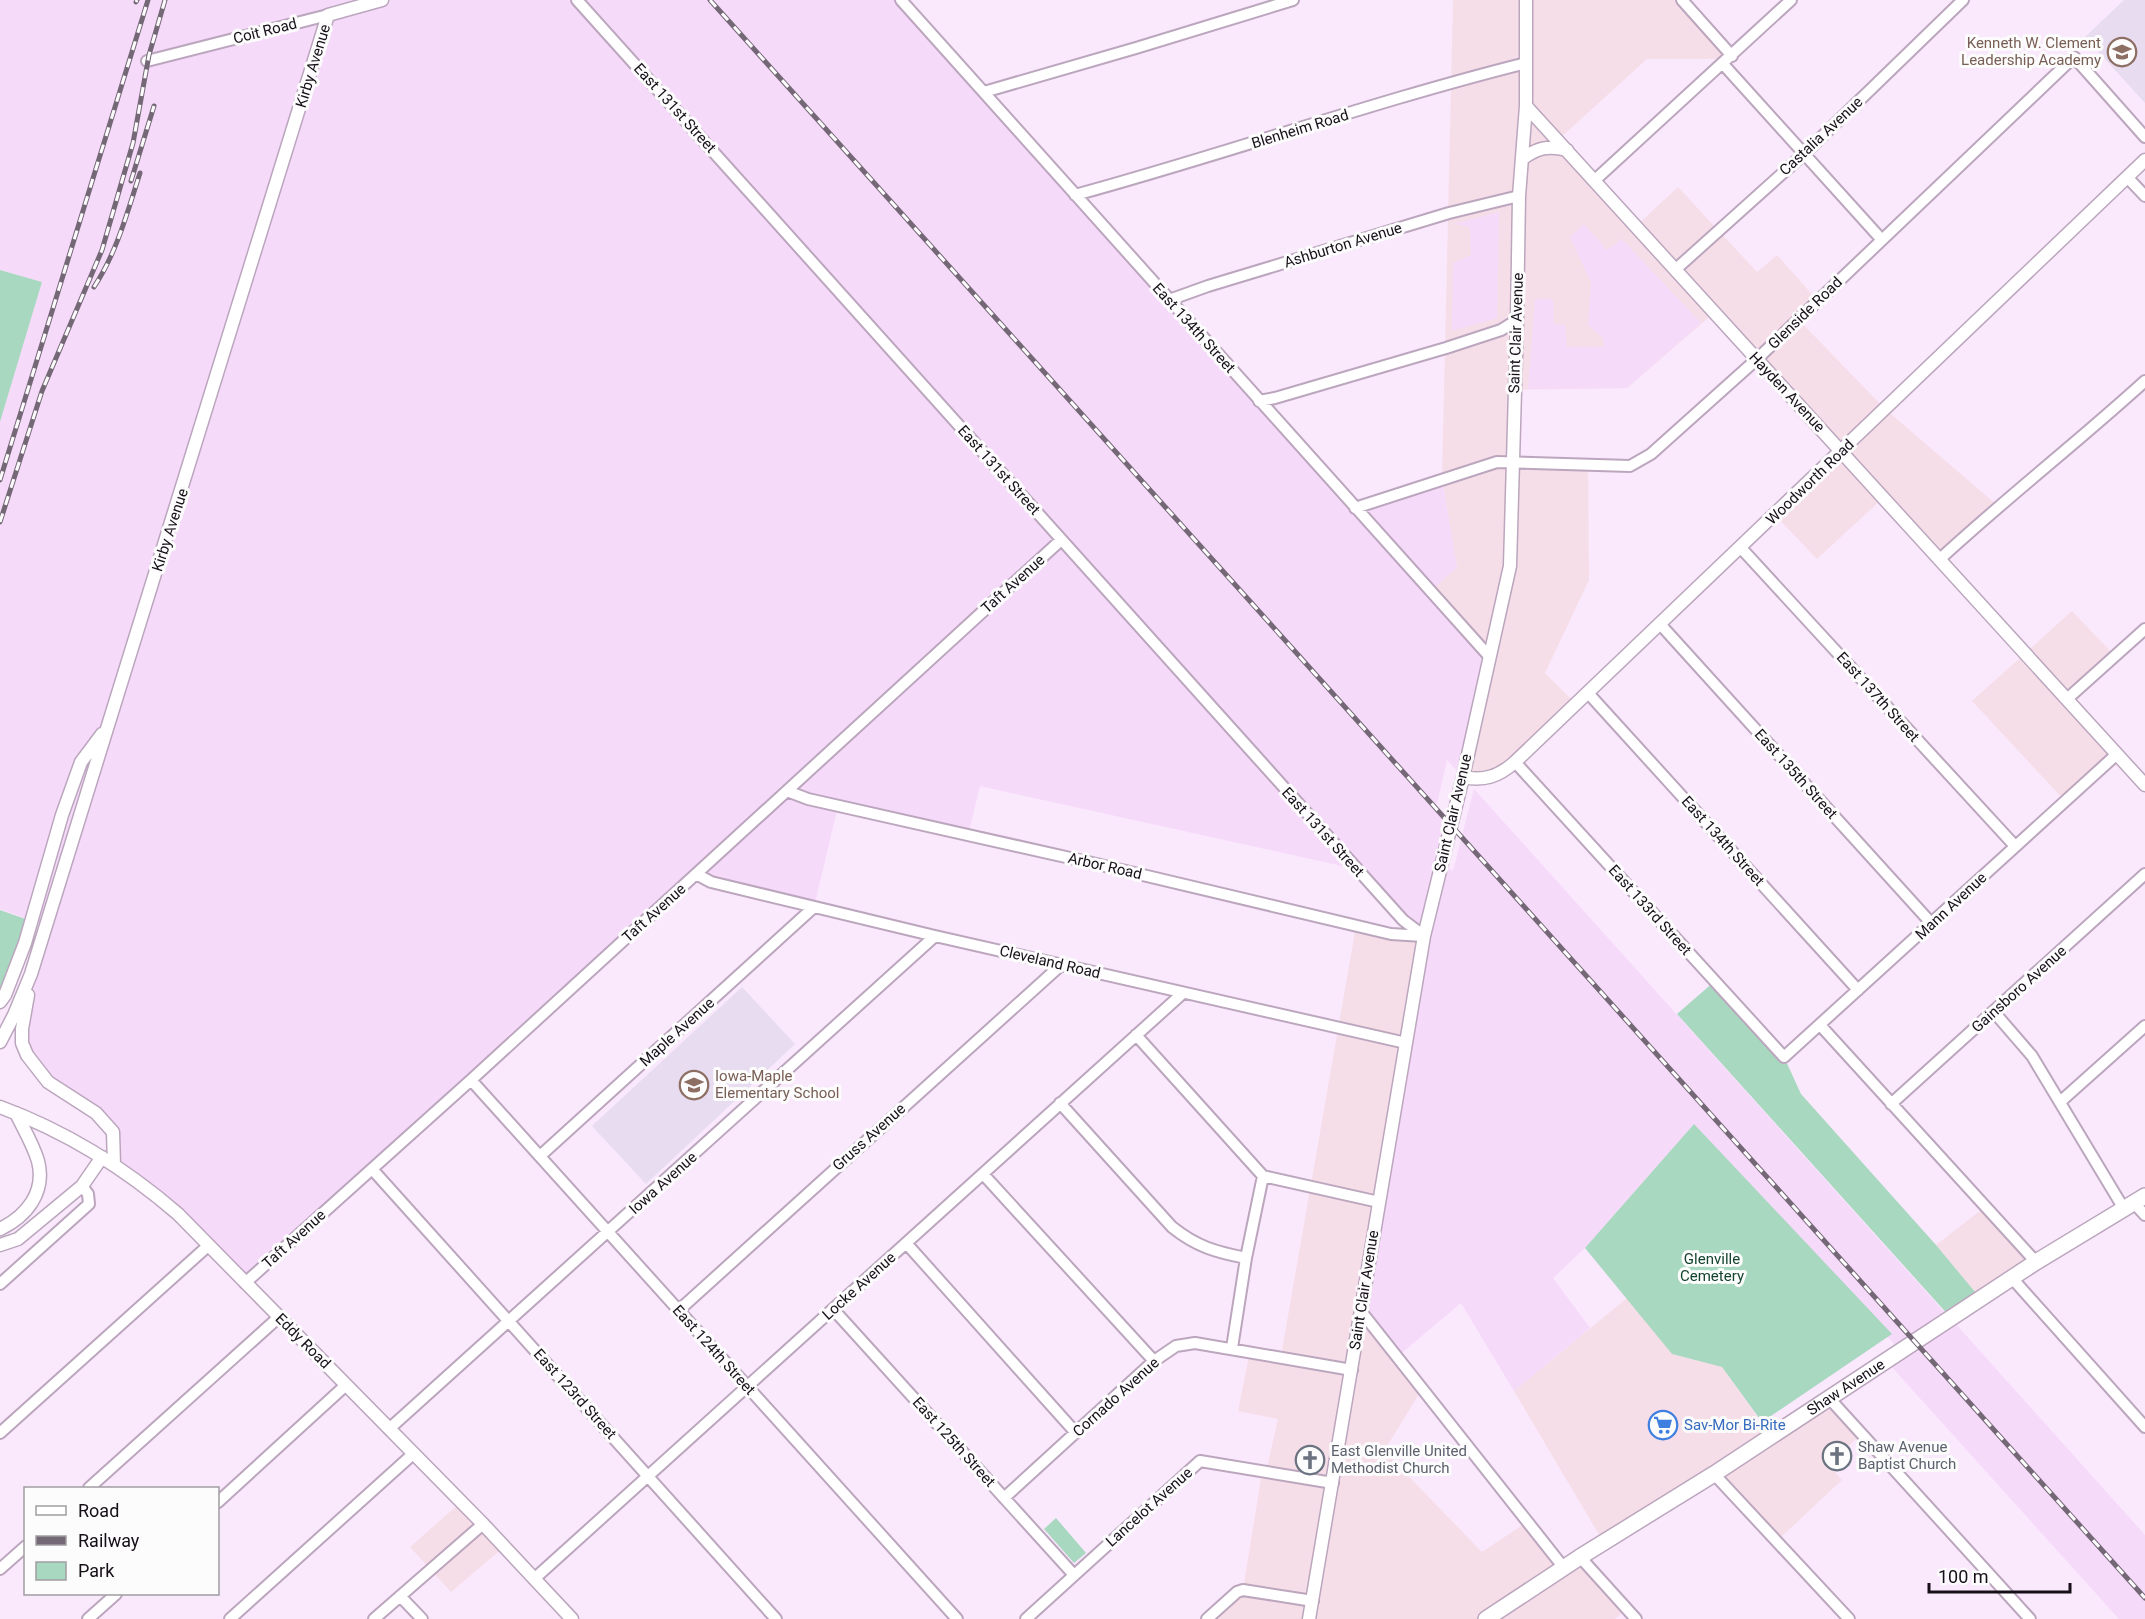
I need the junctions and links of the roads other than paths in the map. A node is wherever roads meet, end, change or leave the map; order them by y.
1 (382, 0) edge
2 (577, 0) edge
3 (901, 0) edge
4 (1293, 0) edge
5 (1526, 0) edge
6 (1682, 0) edge
7 (1791, 0) edge
8 (1964, 0) edge
9 (328, 15) junction
10 (1732, 56) junction
11 (147, 62) dead end
12 (1526, 63) junction
13 (1724, 64) junction
14 (984, 92) junction
15 (1526, 106) junction
16 (2145, 137) edge
17 (1566, 150) junction
18 (1804, 154) junction
19 (1522, 159) junction
20 (2145, 160) edge
21 (2127, 177) junction
22 (1594, 180) junction
23 (1075, 195) junction
24 (1519, 196) junction
25 (2145, 196) edge
26 (1882, 240) junction
27 (1676, 269) junction
28 (1169, 300) junction
29 (1518, 320) junction
30 (1757, 359) junction
31 (2145, 381) edge
32 (1259, 401) junction
33 (1842, 451) junction
34 (1512, 462) junction
35 (1355, 507) junction
36 (1061, 540) junction
37 (1741, 548) junction
38 (1940, 559) junction
39 (1660, 624) junction
40 (2145, 629) edge
41 (1488, 655) junction
42 (1588, 693) junction
43 (2067, 699) junction
44 (107, 728) junction
45 (2117, 754) junction
46 (1515, 762) junction
47 (1463, 777) junction
48 (2145, 785) edge
49 (787, 791) junction
50 (2015, 846) junction
51 (696, 874) junction
52 (2145, 874) edge
53 (814, 907) junction
54 (1932, 924) junction
55 (935, 936) junction
56 (1424, 936) junction
57 (1061, 965) junction
58 (31, 975) junction
59 (1858, 990) junction
60 (1183, 993) junction
61 (0, 1002) edge
62 (1994, 1012) junction
63 (1820, 1025) junction
64 (2145, 1026) edge
65 (1136, 1035) junction
66 (0, 1042) edge
67 (1407, 1043) junction
68 (1784, 1057) joint
69 (471, 1080) junction
70 (2060, 1102) junction
71 (1060, 1103) junction
72 (1891, 1104) junction
73 (0, 1107) edge
74 (16, 1113) junction
75 (540, 1156) junction
76 (102, 1157) junction
77 (114, 1165) junction
78 (372, 1169) junction
79 (983, 1174) junction
80 (1263, 1176) junction
81 (82, 1186) junction
82 (1379, 1202) junction
83 (2134, 1203) edge
84 (2145, 1215) edge
85 (0, 1229) edge
86 (608, 1233) junction
87 (906, 1243) junction
88 (0, 1245) edge
89 (209, 1245) junction
90 (1246, 1258) junction
91 (2036, 1262) junction
92 (2012, 1278) junction
93 (245, 1283) junction
94 (0, 1284) edge
95 (834, 1309) junction
96 (1360, 1310) junction
97 (678, 1311) junction
98 (279, 1317) junction
99 (510, 1322) junction
100 (1232, 1348) junction
101 (1154, 1361) junction
102 (1353, 1370) junction
103 (346, 1385) junction
104 (747, 1388) junction
105 (1829, 1398) junction
106 (2145, 1427) edge
107 (389, 1429) junction
108 (0, 1433) edge
109 (1076, 1433) junction
110 (413, 1454) junction
111 (1714, 1474) junction
112 (648, 1476) junction
113 (1333, 1482) junction
114 (90, 1487) edge
115 (1004, 1497) junction
116 (219, 1501) edge
117 (483, 1524) junction
118 (24, 1548) edge
119 (1580, 1557) junction
120 (1564, 1568) junction
121 (0, 1569) edge
122 (1074, 1575) junction
123 (534, 1579) junction
124 (114, 1595) edge
125 (400, 1596) junction
126 (1313, 1601) junction
127 (88, 1619) edge
128 (230, 1619) edge
129 (374, 1619) edge
130 (422, 1619) edge
131 (571, 1619) edge
132 (776, 1619) edge
133 (957, 1619) edge
134 (1026, 1619) edge
135 (1207, 1619) edge
136 (1309, 1619) edge
137 (1486, 1619) edge
138 (1636, 1619) edge
139 (1849, 1619) edge
140 (2030, 1619) edge

1 - 9 street, Coit Road
2 - 36 street, East 131st Street
3 - 14 street, East 134th Street
4 - 14 street
5 - 12 street, Saint Clair Avenue
6 - 10 street
7 - 10 street
8 - 18 street, Castalia Avenue
9 - 11 street, Coit Road
9 - 44 street, Kirby Avenue
10 - 13 street
12 - 15 street, Saint Clair Avenue
12 - 23 street, Blenheim Road
13 - 18 street
13 - 22 street
14 - 23 street, East 134th Street
15 - 17 street, Hayden Avenue
15 - 19 street, Saint Clair Avenue
16 - 26 street, Glenside Road
17 - 19 street
17 - 22 street, Hayden Avenue
18 - 26 street
18 - 27 street, Castalia Avenue
19 - 24 street, Saint Clair Avenue
20 - 21 street, Woodworth Road
21 - 25 street
21 - 33 street, Woodworth Road
22 - 27 street, Hayden Avenue
23 - 28 street, East 134th Street
24 - 28 street, Ashburton Avenue
24 - 29 street, Saint Clair Avenue
26 - 30 street, Glenside Road
27 - 30 street, Hayden Avenue
28 - 32 street, East 134th Street
29 - 32 street
29 - 34 street, Saint Clair Avenue
30 - 33 street, Hayden Avenue
30 - 34 street, Glenside Road
31 - 38 street
32 - 35 street, East 134th Street
33 - 37 street, Woodworth Road
33 - 38 street, Hayden Avenue
34 - 35 street, Glenside Road
34 - 41 street, Saint Clair Avenue
35 - 41 street, East 134th Street
36 - 49 street, Taft Avenue
36 - 56 street, East 131st Street
37 - 39 street, Woodworth Road
37 - 50 street, East 137th Street
38 - 43 street, Hayden Avenue
39 - 42 street, Woodworth Road
39 - 54 street, East 135th Street
40 - 43 street
41 - 47 street, Saint Clair Avenue
42 - 46 street, Woodworth Road
42 - 59 street, East 134th Street
43 - 45 street, Hayden Avenue
44 - 58 street, Kirby Avenue
44 - 61 street
45 - 48 street, Hayden Avenue
45 - 50 street, Mann Avenue
46 - 47 street, Woodworth Road
46 - 68 street, East 133rd Street
47 - 56 street, Saint Clair Avenue
49 - 51 street, Taft Avenue
49 - 56 street, Arbor Road
50 - 54 street, Mann Avenue
51 - 53 street, Cleveland Road
51 - 69 street, Taft Avenue
52 - 62 street, Gainsboro Avenue
53 - 55 street, Cleveland Road
53 - 75 street, Maple Avenue
54 - 59 street, Mann Avenue
55 - 57 street, Cleveland Road
55 - 86 street, Iowa Avenue
56 - 67 street, Saint Clair Avenue
57 - 60 street, Cleveland Road
57 - 97 street, Gruss Avenue
58 - 66 street, Kirby Avenue
58 - 77 street
59 - 63 street, Mann Avenue
60 - 65 street, Locke Avenue
60 - 67 street, Cleveland Road
62 - 70 street
62 - 72 street, Gainsboro Avenue
63 - 68 street, Mann Avenue
63 - 72 street
64 - 70 street
65 - 71 street, Locke Avenue
65 - 80 street
67 - 82 street, Saint Clair Avenue
69 - 75 street, East 124th Street
69 - 78 street, Taft Avenue
70 - 83 street
71 - 79 street, Locke Avenue
71 - 90 street
72 - 91 street
73 - 74 street, Eddy Road
74 - 76 street, Eddy Road
74 - 85 street
75 - 86 street, East 124th Street
76 - 77 street, Eddy Road
76 - 81 street
77 - 89 street, Eddy Road
78 - 93 street, Taft Avenue
78 - 99 street, East 123rd Street
79 - 87 street, Locke Avenue
79 - 101 street
80 - 82 street
80 - 90 street
81 - 88 street
81 - 94 street
82 - 96 street, Saint Clair Avenue
83 - 84 street
83 - 91 main road, Shaw Avenue
86 - 97 street, East 124th Street
86 - 99 street, Iowa Avenue
87 - 95 street, Locke Avenue
87 - 109 street
89 - 93 street, Eddy Road
89 - 108 street
90 - 100 street
91 - 92 main road, Shaw Avenue
92 - 105 main road, Shaw Avenue
92 - 106 street
93 - 98 street, Eddy Road
95 - 104 street, Locke Avenue
95 - 115 street, East 125th Street
96 - 102 street, Saint Clair Avenue
96 - 120 street
97 - 104 street, East 124th Street
98 - 103 street, Eddy Road
98 - 114 street
99 - 107 street, Iowa Avenue
99 - 112 street, East 123rd Street
100 - 101 street, Cornado Avenue
100 - 102 street, Cornado Avenue
101 - 109 street, Cornado Avenue
102 - 113 street, Saint Clair Avenue
103 - 107 street, Eddy Road
103 - 116 street
104 - 112 street, Locke Avenue
104 - 133 street, East 124th Street
105 - 111 main road, Shaw Avenue
105 - 140 street
107 - 110 street, Eddy Road
109 - 115 street, Cornado Avenue
110 - 117 street, Eddy Road
110 - 128 street
111 - 119 main road, Shaw Avenue
111 - 139 street
112 - 123 street, Locke Avenue
112 - 132 street, East 123rd Street
113 - 122 street, Lancelot Avenue
113 - 126 street, Saint Clair Avenue
115 - 122 street, East 125th Street
117 - 123 street, Eddy Road
117 - 125 street
118 - 121 street
119 - 120 main road, Shaw Avenue
119 - 138 street
120 - 137 main road, Shaw Avenue
122 - 134 street, Lancelot Avenue
123 - 131 street, Eddy Road
124 - 127 street
125 - 129 street
125 - 130 street
126 - 135 street
126 - 136 street, Saint Clair Avenue

